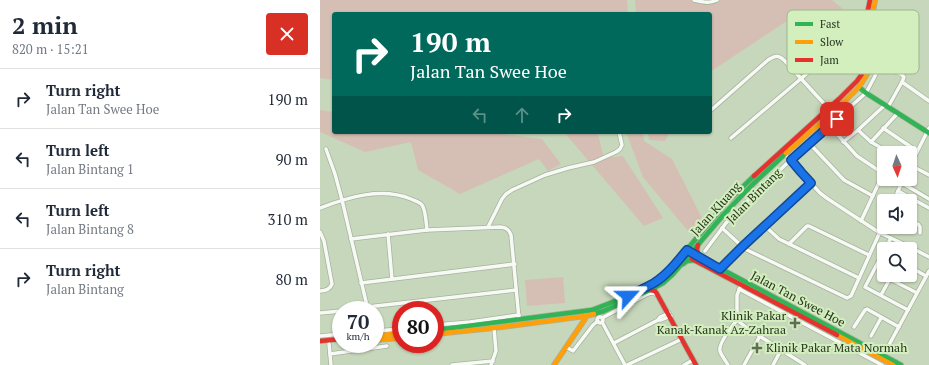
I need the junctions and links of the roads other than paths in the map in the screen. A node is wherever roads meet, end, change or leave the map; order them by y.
1 (694, 0) edge
2 (717, 0) edge
3 (870, 0) edge
4 (876, 0) edge
5 (868, 10) edge
6 (874, 10) edge
7 (787, 63) edge
8 (797, 74) edge
9 (807, 74) edge
10 (861, 74) edge
11 (867, 74) edge
12 (875, 74) edge
13 (901, 74) edge
14 (801, 79) junction
15 (902, 82) junction
16 (859, 87) junction
17 (866, 92) junction
18 (929, 101) edge
19 (886, 106) junction
20 (828, 108) junction
21 (712, 109) edge
22 (898, 113) junction
23 (828, 127) junction
24 (883, 128) junction
25 (858, 130) junction
26 (928, 131) edge
27 (619, 134) edge
28 (731, 138) dead end
29 (843, 142) junction
30 (871, 142) junction
31 (809, 143) junction
32 (878, 146) edge
33 (910, 146) edge
34 (326, 149) dead end
35 (917, 151) edge
36 (785, 154) junction
37 (791, 160) junction
38 (877, 169) edge
39 (917, 169) edge
40 (929, 175) edge
41 (811, 183) junction
42 (878, 186) edge
43 (900, 186) edge
44 (908, 186) edge
45 (898, 191) junction
46 (929, 192) edge
47 (897, 194) edge
48 (873, 196) junction
49 (926, 197) edge
50 (342, 200) junction
51 (920, 203) junction
52 (320, 208) edge
53 (929, 208) edge
54 (861, 221) junction
55 (917, 224) edge
56 (765, 226) junction
57 (488, 227) junction
58 (722, 228) junction
59 (427, 230) junction
60 (877, 231) edge
61 (320, 232) edge
62 (920, 233) dead end
63 (388, 234) junction
64 (880, 234) edge
65 (882, 234) edge
66 (891, 238) junction
67 (351, 239) junction
68 (889, 242) edge
69 (897, 242) edge
70 (699, 243) junction
71 (789, 244) junction
72 (742, 247) junction
73 (704, 251) dead end
74 (917, 252) edge
75 (688, 253) junction
76 (869, 255) junction
77 (929, 257) edge
78 (696, 259) junction
79 (514, 264) junction
80 (877, 265) edge
81 (680, 266) junction
82 (720, 269) junction
83 (917, 271) edge
84 (929, 272) edge
85 (926, 276) junction
86 (859, 278) junction
87 (392, 279) junction
88 (888, 282) edge
89 (899, 282) edge
90 (361, 283) junction
91 (662, 283) junction
92 (740, 287) junction
93 (516, 290) junction
94 (650, 290) junction
95 (320, 291) edge
96 (917, 293) junction
97 (657, 294) junction
98 (881, 295) junction
99 (366, 301) edge
100 (384, 307) edge
101 (908, 310) junction
102 (332, 312) edge
103 (320, 313) edge
104 (585, 313) junction
105 (670, 316) junction
106 (519, 317) junction
107 (881, 318) junction
108 (601, 320) junction
109 (737, 320) junction
110 (529, 323) junction
111 (444, 324) edge
112 (854, 327) dead end
113 (898, 327) junction
114 (494, 328) junction
115 (444, 329) edge
116 (444, 333) edge
117 (760, 336) junction
118 (871, 336) dead end
119 (332, 337) edge
120 (332, 339) edge
121 (682, 339) junction
122 (320, 340) edge
123 (614, 343) junction
124 (329, 344) junction
125 (332, 344) edge
126 (387, 346) dead end
127 (566, 347) junction
128 (781, 350) junction
129 (330, 354) junction
130 (883, 356) junction
131 (493, 361) junction
132 (694, 363) edge
133 (463, 364) edge
134 (803, 364) edge
135 (331, 365) edge
136 (452, 365) edge
137 (490, 365) edge
138 (554, 365) edge
139 (626, 365) edge
140 (684, 365) edge
141 (728, 365) edge
142 (744, 365) edge
143 (773, 365) edge
144 (882, 365) edge
145 (893, 365) edge
146 (901, 365) edge

1 - 2 street
3 - 5 main road, Jalan Kluang
4 - 6 main road, Jalan Kluang
7 - 21 street
8 - 14 street
9 - 14 street
10 - 20 main road, Jalan Kluang
11 - 16 main road, Jalan Kluang
12 - 17 street, Jalan Bintang
13 - 15 street
14 - 20 street
14 - 28 street
15 - 18 street
15 - 19 street
16 - 17 main road
16 - 36 main road, Jalan Kluang
17 - 19 main road
17 - 23 street, Jalan Bintang
19 - 22 main road
19 - 25 street
20 - 75 main road, Jalan Kluang
22 - 24 street
22 - 26 main road
23 - 29 street
23 - 31 street, Jalan Bintang
24 - 30 street
24 - 33 street
25 - 29 street
25 - 30 street
26 - 35 street
27 - 57 street
29 - 38 street
30 - 32 street
31 - 37 street, Jalan Bintang
31 - 48 street
34 - 50 street
36 - 37 street
36 - 70 main road, Jalan Kluang
37 - 41 street
37 - 58 street, Jalan Bintang
39 - 40 street
41 - 54 street
41 - 56 street
42 - 48 street
43 - 45 street
44 - 49 street
45 - 47 street
45 - 51 street
46 - 49 street
48 - 54 street
49 - 51 street
50 - 52 street
50 - 59 street
50 - 67 street
51 - 53 street
54 - 60 street
55 - 62 street
56 - 71 street
56 - 72 street
57 - 59 street
57 - 79 street
58 - 72 street
58 - 73 street, Jalan Bintang
59 - 63 street
61 - 95 street
63 - 67 street
63 - 87 street
64 - 76 street
65 - 66 street
66 - 68 street
66 - 69 street
67 - 90 street
70 - 75 main road, Jalan Kluang
70 - 78 main road
71 - 76 street
71 - 86 street
72 - 82 street
72 - 86 street
74 - 77 street
75 - 78 main road, Jalan Tan Swee Hoe
75 - 81 main road, Jalan Kluang
75 - 104 main road, Jalan Kluang
76 - 86 street
78 - 81 main road
78 - 82 main road, Jalan Tan Swee Hoe
78 - 92 main road, Jalan Tan Swee Hoe
79 - 87 street
79 - 93 street
80 - 98 street
81 - 91 main road, Jalan Kluang
82 - 130 main road, Jalan Tan Swee Hoe
83 - 85 street
84 - 85 street
85 - 96 street
87 - 90 street
88 - 98 street
89 - 96 street
90 - 99 street
91 - 94 main road, Jalan Kluang
91 - 105 main road
92 - 109 street
92 - 144 street
92 - 145 main road, Jalan Tan Swee Hoe
93 - 100 street
93 - 106 street
94 - 97 main road
94 - 104 main road, Jalan Kluang
96 - 101 street
97 - 105 main road
97 - 108 street
98 - 101 street
101 - 113 street
102 - 103 street
104 - 106 main road, Jalan Kluang
104 - 110 main road, Jalan Kluang
104 - 127 main road
105 - 121 main road
105 - 123 street
106 - 110 main road
106 - 111 street
106 - 115 main road, Jalan Kluang
107 - 112 street
107 - 113 street
107 - 118 street
108 - 123 street
108 - 127 street
109 - 117 street
109 - 141 street
110 - 114 main road, Jalan Kluang
113 - 130 street
114 - 116 main road, Jalan Kluang
114 - 131 street
117 - 128 street
117 - 142 street
119 - 122 street
120 - 122 main road
121 - 132 main road
121 - 139 street
122 - 124 main road
123 - 139 street
124 - 125 main road
124 - 129 street
126 - 129 street
127 - 138 main road
128 - 134 street
128 - 143 street
129 - 135 street
130 - 146 main road, Jalan Tan Swee Hoe
131 - 133 street
131 - 137 street
132 - 140 street
133 - 136 street

